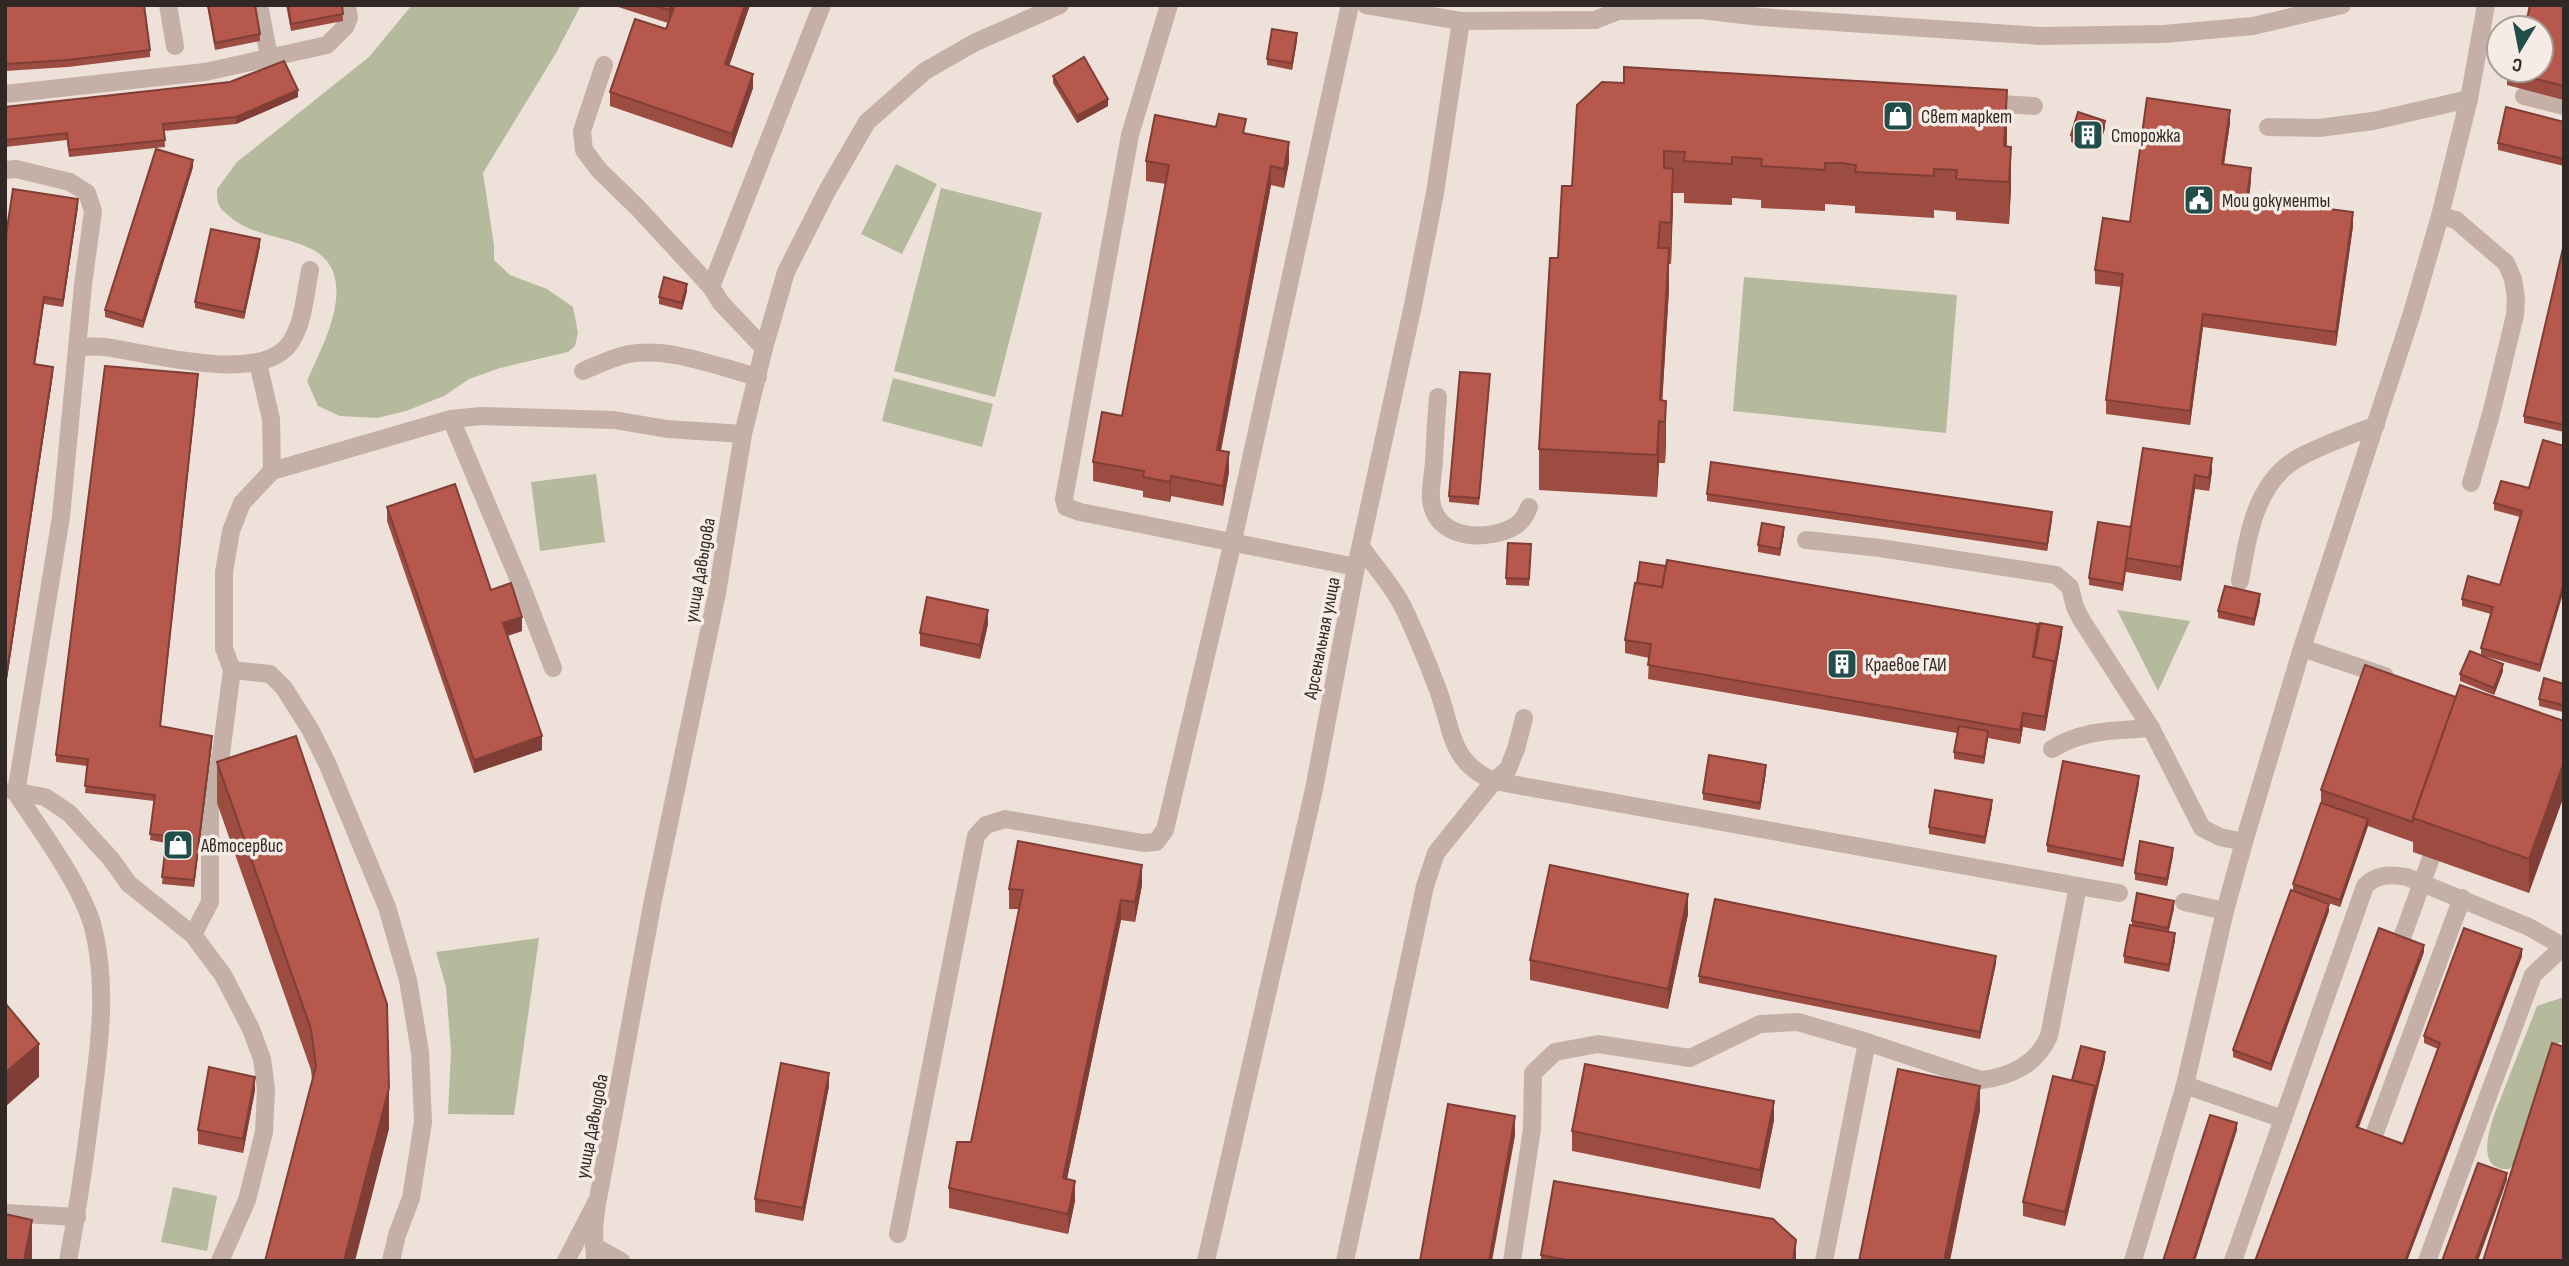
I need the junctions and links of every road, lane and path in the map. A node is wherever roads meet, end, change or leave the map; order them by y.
1 (168, 5) edge
2 (259, 5) edge
3 (347, 5) edge
4 (822, 5) edge
5 (1060, 5) edge
6 (1169, 5) edge
7 (1350, 5) edge
8 (1366, 5) edge
9 (2342, 5) edge
10 (2486, 5) edge
11 (1701, 7) edge
12 (1461, 21) junction
13 (175, 46) dead end
14 (269, 56) junction
15 (604, 65) dead end
16 (5, 94) edge
17 (2524, 96) edge
18 (2469, 99) junction
19 (1964, 102) edge
20 (2034, 106) dead end
21 (2564, 106) edge
22 (2268, 127) dead end
23 (5, 170) edge
24 (2440, 216) junction
25 (310, 270) dead end
26 (711, 287) junction
27 (77, 347) junction
28 (764, 348) junction
29 (258, 363) junction
30 (583, 371) dead end
31 (758, 377) junction
32 (1438, 397) dead end
33 (452, 419) junction
34 (2376, 425) junction
35 (743, 434) junction
36 (272, 471) junction
37 (2471, 483) dead end
38 (1529, 506) dead end
39 (1807, 540) dead end
40 (1233, 541) junction
41 (1362, 548) junction
42 (1356, 567) junction
43 (2240, 581) dead end
44 (2302, 648) junction
45 (553, 668) dead end
46 (232, 670) junction
47 (2405, 683) edge
48 (1524, 718) dead end
49 (2151, 728) junction
50 (2052, 749) dead end
51 (1494, 781) junction
52 (11, 791) edge
53 (2244, 842) junction
54 (2431, 858) edge
55 (2423, 883) junction
56 (2078, 886) junction
57 (2119, 893) dead end
58 (2462, 898) junction
59 (2184, 902) dead end
60 (2225, 911) junction
61 (193, 935) junction
62 (2564, 947) edge
63 (2389, 972) edge
64 (1867, 1042) junction
65 (2185, 1085) junction
66 (2283, 1119) junction
67 (2359, 1176) edge
68 (598, 1199) junction
69 (5, 1213) edge
70 (77, 1217) junction
71 (898, 1234) dead end
72 (594, 1253) edge
73 (68, 1261) edge
74 (220, 1261) edge
75 (391, 1261) edge
76 (566, 1261) edge
77 (621, 1261) edge
78 (1206, 1261) edge
79 (1345, 1261) edge
80 (1512, 1261) edge
81 (1824, 1261) edge
82 (2133, 1261) edge
83 (2233, 1261) edge
84 (2427, 1261) edge

1 - 13 street
2 - 14 street
3 - 14 street
4 - 26 street
5 - 28 street, улица Давыдова
6 - 40 street
7 - 40 street
8 - 12 street
9 - 11 street
10 - 18 street
11 - 12 street
12 - 41 street, Арсенальная улица
14 - 16 street
15 - 26 street
17 - 21 street
18 - 22 street
18 - 24 street
19 - 20 street
23 - 27 street
24 - 34 street
24 - 37 street
25 - 29 street
26 - 28 street
27 - 29 street
27 - 52 street
28 - 31 street, улица Давыдова
29 - 36 street
30 - 31 street
31 - 35 street, улица Давыдова
32 - 38 street
33 - 35 street
33 - 36 street
33 - 45 street
34 - 43 street
34 - 44 street
35 - 68 street, улица Давыдова
36 - 46 street
39 - 49 street
40 - 42 street
40 - 71 street
41 - 42 street, Арсенальная улица
41 - 51 street
42 - 78 street, Арсенальная улица
44 - 47 street
44 - 53 street
46 - 61 street
46 - 75 street
48 - 51 street
49 - 50 street
49 - 53 street
51 - 56 street
51 - 79 street
52 - 61 street
52 - 70 street
53 - 60 street
54 - 55 street
55 - 58 street
55 - 63 street
55 - 66 street
56 - 57 street
56 - 64 street
58 - 62 street
58 - 67 street
59 - 60 street
60 - 65 street
61 - 74 street
62 - 84 street
64 - 80 street
64 - 81 street
65 - 66 street
65 - 82 street
66 - 83 street
68 - 72 street
68 - 76 street, улица Давыдова
69 - 70 street
70 - 73 street
72 - 77 street

